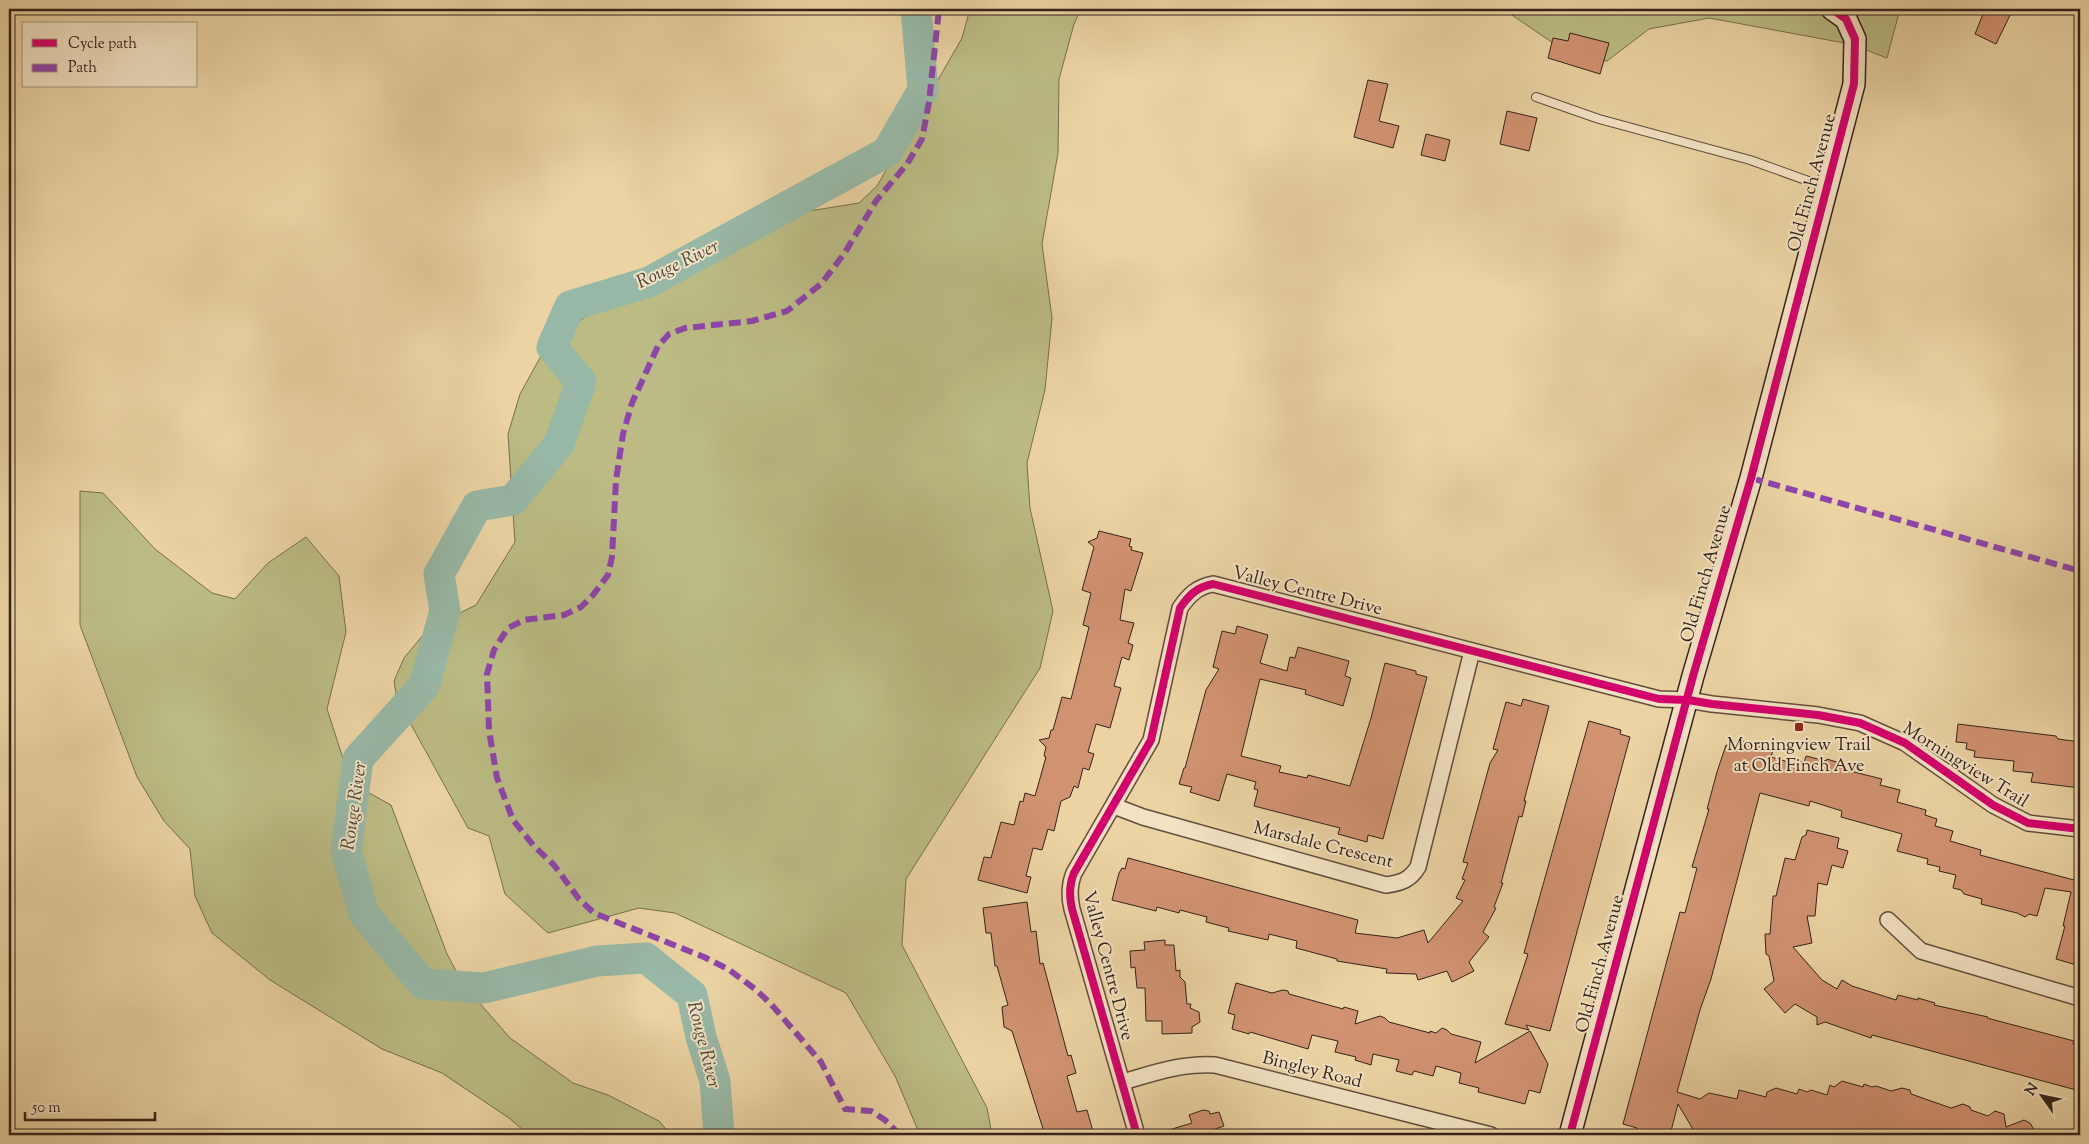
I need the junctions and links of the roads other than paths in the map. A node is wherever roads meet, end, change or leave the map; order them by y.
1 (1839, 14) edge
2 (1536, 97) dead end
3 (1827, 188) junction
4 (1472, 651) junction
5 (1688, 700) junction
6 (1114, 806) junction
7 (2080, 829) edge
8 (1888, 920) dead end
9 (2080, 998) edge
10 (1123, 1082) junction
11 (1137, 1135) edge
12 (1491, 1135) edge
13 (1570, 1135) edge

1 - 3 street, Old Finch Avenue
2 - 3 lane
3 - 5 street, Old Finch Avenue
4 - 5 street, Valley Centre Drive
4 - 6 street, Valley Centre Drive
4 - 6 street, Marsdale Crescent
5 - 7 street, Morningview Trail
5 - 13 street, Old Finch Avenue
6 - 10 street, Valley Centre Drive
8 - 9 street
10 - 11 street, Valley Centre Drive
10 - 12 street, Bingley Road

